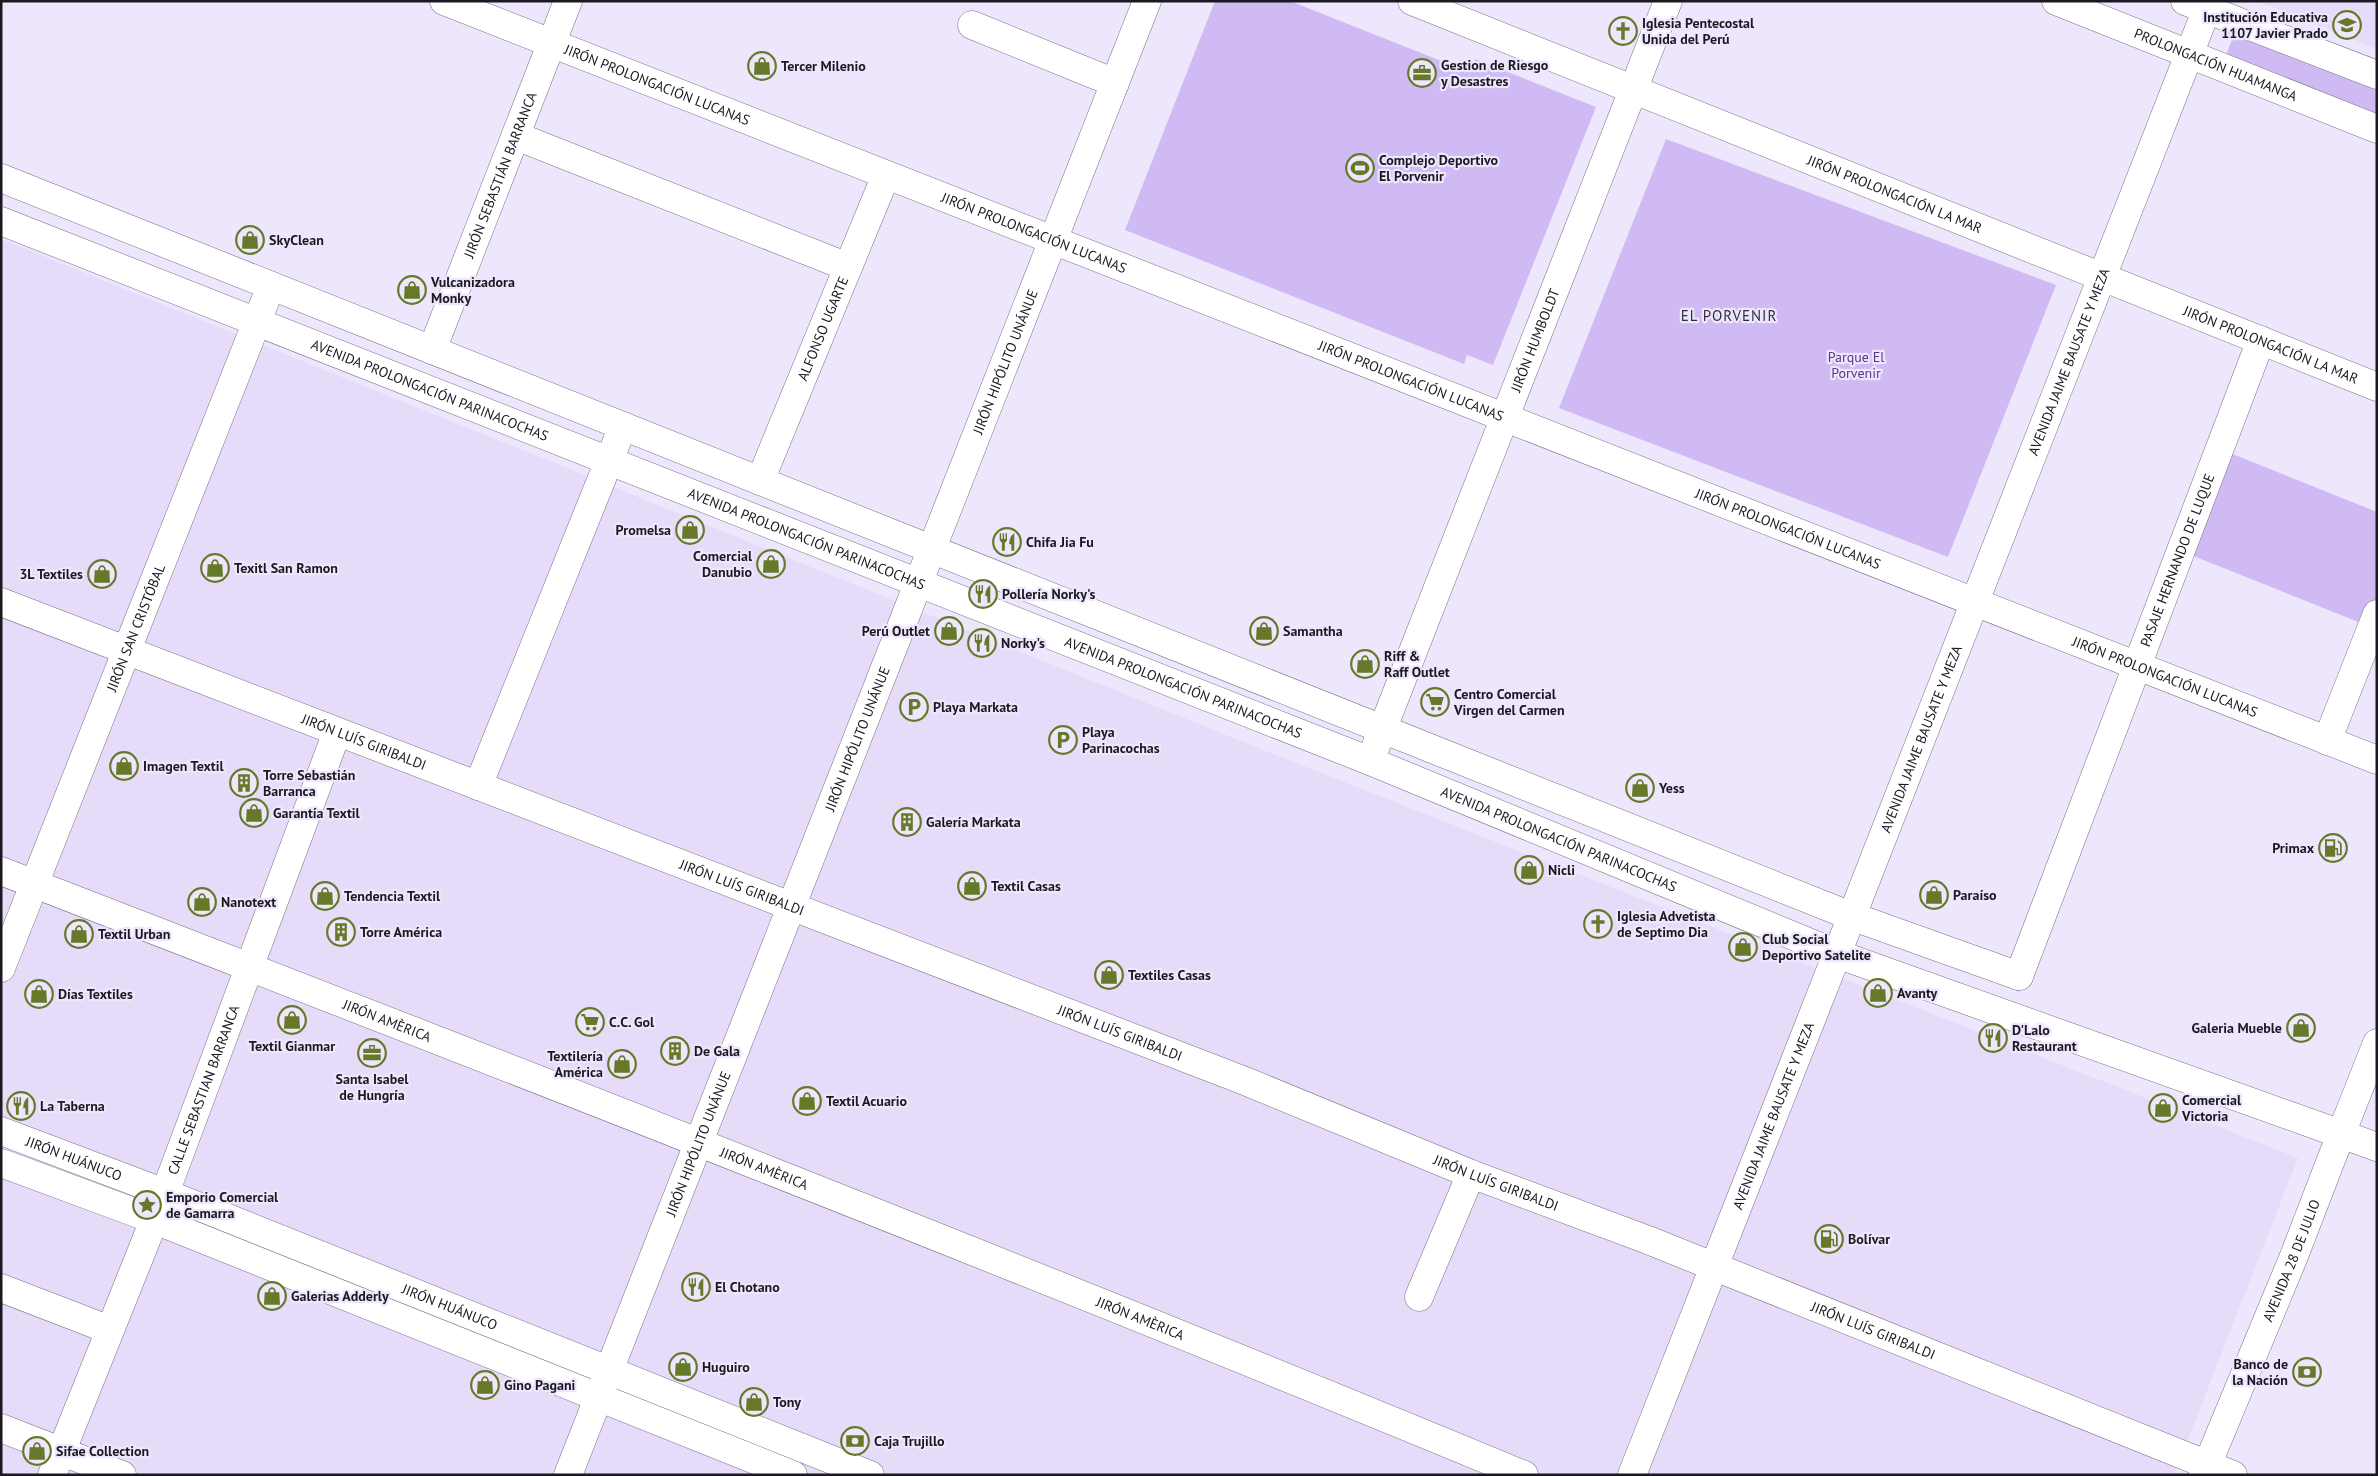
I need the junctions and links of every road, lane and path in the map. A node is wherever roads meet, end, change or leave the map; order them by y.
1 (444, 1) edge
2 (568, 1) edge
3 (1147, 1) edge
4 (1412, 1) edge
5 (1668, 1) edge
6 (2056, 1) edge
7 (2200, 4) edge
8 (972, 25) dead end
9 (552, 44) junction
10 (2189, 54) junction
11 (2377, 75) edge
12 (1115, 83) junction
13 (1633, 89) junction
14 (2377, 129) edge
15 (516, 136) junction
16 (886, 175) junction
17 (1, 178) edge
18 (1, 221) edge
19 (1053, 240) junction
20 (848, 267) junction
21 (2102, 277) junction
22 (271, 286) junction
23 (257, 324) junction
24 (2261, 340) junction
25 (432, 350) junction
26 (2377, 387) edge
27 (1505, 418) junction
28 (623, 426) junction
29 (608, 462) junction
30 (760, 481) junction
31 (932, 550) junction
32 (918, 583) junction
33 (1, 602) edge
34 (1974, 602) junction
35 (2377, 614) edge
36 (127, 651) junction
37 (2137, 666) junction
38 (1383, 729) junction
39 (337, 732) junction
40 (2327, 740) junction
41 (2377, 760) edge
42 (1370, 761) junction
43 (478, 786) junction
44 (1, 870) edge
45 (35, 884) junction
46 (791, 907) junction
47 (1852, 916) junction
48 (1837, 954) junction
49 (250, 967) junction
50 (1, 968) edge
51 (2377, 1043) edge
52 (1, 1131) edge
53 (2341, 1134) junction
54 (699, 1141) junction
55 (2377, 1147) edge
56 (1, 1162) edge
57 (1471, 1174) junction
58 (166, 1193) junction
59 (155, 1220) junction
60 (1714, 1266) junction
61 (1, 1288) edge
62 (1419, 1297) dead end
63 (110, 1330) junction
64 (609, 1370) junction
65 (598, 1397) junction
66 (1, 1428) edge
67 (57, 1463) edge
68 (2205, 1470) edge
69 (122, 1475) edge
70 (568, 1475) edge
71 (793, 1475) edge
72 (870, 1475) edge
73 (1524, 1475) edge
74 (1632, 1475) edge
75 (2233, 1475) edge

1 - 9 street, JIRÓN PROLONGACIÓN LUCANAS
2 - 9 street, JIRÓN SEBASTIÁN BARRANCA
3 - 12 street, JIRÓN HIPÓLITO UNÁNUE
4 - 13 street, JIRÓN PROLONGACIÓN LA MAR
5 - 13 street, JIRÓN HUMBOLDT
6 - 10 street, PROLONGACIÓN HUAMANGA
7 - 10 street, AVENIDA JAIME BAUSATE Y MEZA
7 - 11 street
8 - 12 street
9 - 15 street, JIRÓN SEBASTIÁN BARRANCA
9 - 16 street, JIRÓN PROLONGACIÓN LUCANAS
10 - 14 street, PROLONGACIÓN HUAMANGA
10 - 21 street, AVENIDA JAIME BAUSATE Y MEZA
12 - 19 street, JIRÓN HIPÓLITO UNÁNUE
13 - 21 street, JIRÓN PROLONGACIÓN LA MAR
13 - 27 street, JIRÓN HUMBOLDT
15 - 20 street
15 - 25 street, JIRÓN SEBASTIÁN BARRANCA
16 - 19 street, JIRÓN PROLONGACIÓN LUCANAS
16 - 20 street, ALFONSO UGARTE
17 - 22 street
18 - 23 street, AVENIDA PROLONGACIÓN PARINACOCHAS
19 - 27 street, JIRÓN PROLONGACIÓN LUCANAS
19 - 31 street, JIRÓN HIPÓLITO UNÁNUE
20 - 30 street, ALFONSO UGARTE
21 - 24 street, JIRÓN PROLONGACIÓN LA MAR
21 - 34 street, AVENIDA JAIME BAUSATE Y MEZA
22 - 23 street, JIRÓN SAN CRISTÓBAL
22 - 25 street
23 - 29 street, AVENIDA PROLONGACIÓN PARINACOCHAS
23 - 36 street, JIRÓN SAN CRISTÓBAL
24 - 26 street, JIRÓN PROLONGACIÓN LA MAR
24 - 37 street, PASAJE HERNANDO DE LUQUE
25 - 28 street
27 - 34 street, JIRÓN PROLONGACIÓN LUCANAS
27 - 38 street, JIRÓN HUMBOLDT
28 - 29 street
28 - 30 street
29 - 32 street, AVENIDA PROLONGACIÓN PARINACOCHAS
29 - 43 street
30 - 31 street
31 - 32 street, JIRÓN HIPÓLITO UNÁNUE
31 - 38 street
32 - 42 street, AVENIDA PROLONGACIÓN PARINACOCHAS
32 - 46 street, JIRÓN HIPÓLITO UNÁNUE
33 - 36 street, JIRÓN LUÍS GIRIBALDI
34 - 37 street, JIRÓN PROLONGACIÓN LUCANAS
34 - 47 street, AVENIDA JAIME BAUSATE Y MEZA
35 - 40 street
36 - 39 street, JIRÓN LUÍS GIRIBALDI
36 - 45 street, JIRÓN SAN CRISTÓBAL
37 - 40 street, JIRÓN PROLONGACIÓN LUCANAS
37 - 47 street, PASAJE HERNANDO DE LUQUE
38 - 42 street, JIRÓN HUMBOLDT
38 - 47 street
39 - 43 street, JIRÓN LUÍS GIRIBALDI
39 - 49 street, CALLE SEBASTIAN BARRANCA
40 - 41 street, JIRÓN PROLONGACIÓN LUCANAS
42 - 48 street, AVENIDA PROLONGACIÓN PARINACOCHAS
43 - 46 street, JIRÓN LUÍS GIRIBALDI
44 - 45 street, JIRÓN AMÈRICA
45 - 49 street, JIRÓN AMÈRICA
45 - 50 street, JIRÓN SAN CRISTÓBAL
46 - 54 street, JIRÓN HIPÓLITO UNÁNUE
46 - 57 street, JIRÓN LUÍS GIRIBALDI
47 - 48 street, AVENIDA JAIME BAUSATE Y MEZA
48 - 53 street, AVENIDA PROLONGACIÓN PARINACOCHAS
48 - 60 street, AVENIDA JAIME BAUSATE Y MEZA
49 - 54 street, JIRÓN AMÈRICA
49 - 58 street, CALLE SEBASTIAN BARRANCA
51 - 53 street, AVENIDA 28 DE JULIO
52 - 58 street, JIRÓN HUÁNUCO
53 - 55 street, AVENIDA PROLONGACIÓN PARINACOCHAS
53 - 68 street, AVENIDA 28 DE JULIO
54 - 64 street, JIRÓN HIPÓLITO UNÁNUE
54 - 73 street, JIRÓN AMÈRICA
56 - 59 street, JIRÓN HUÁNUCO
57 - 60 street, JIRÓN LUÍS GIRIBALDI
57 - 62 street
58 - 59 street, CALLE SEBASTIAN BARRANCA
58 - 64 street, JIRÓN HUÁNUCO
59 - 63 street, CALLE SEBASTIAN BARRANCA
59 - 65 street, JIRÓN HUÁNUCO
60 - 68 street, JIRÓN LUÍS GIRIBALDI
60 - 74 street, AVENIDA JAIME BAUSATE Y MEZA
61 - 63 street
63 - 67 street, CALLE SEBASTIAN BARRANCA
64 - 65 street, JIRÓN HIPÓLITO UNÁNUE
64 - 72 street, JIRÓN HUÁNUCO
65 - 70 street, JIRÓN HIPÓLITO UNÁNUE
65 - 71 street, JIRÓN HUÁNUCO
66 - 67 street
67 - 69 street
68 - 75 street, JIRÓN LUÍS GIRIBALDI

